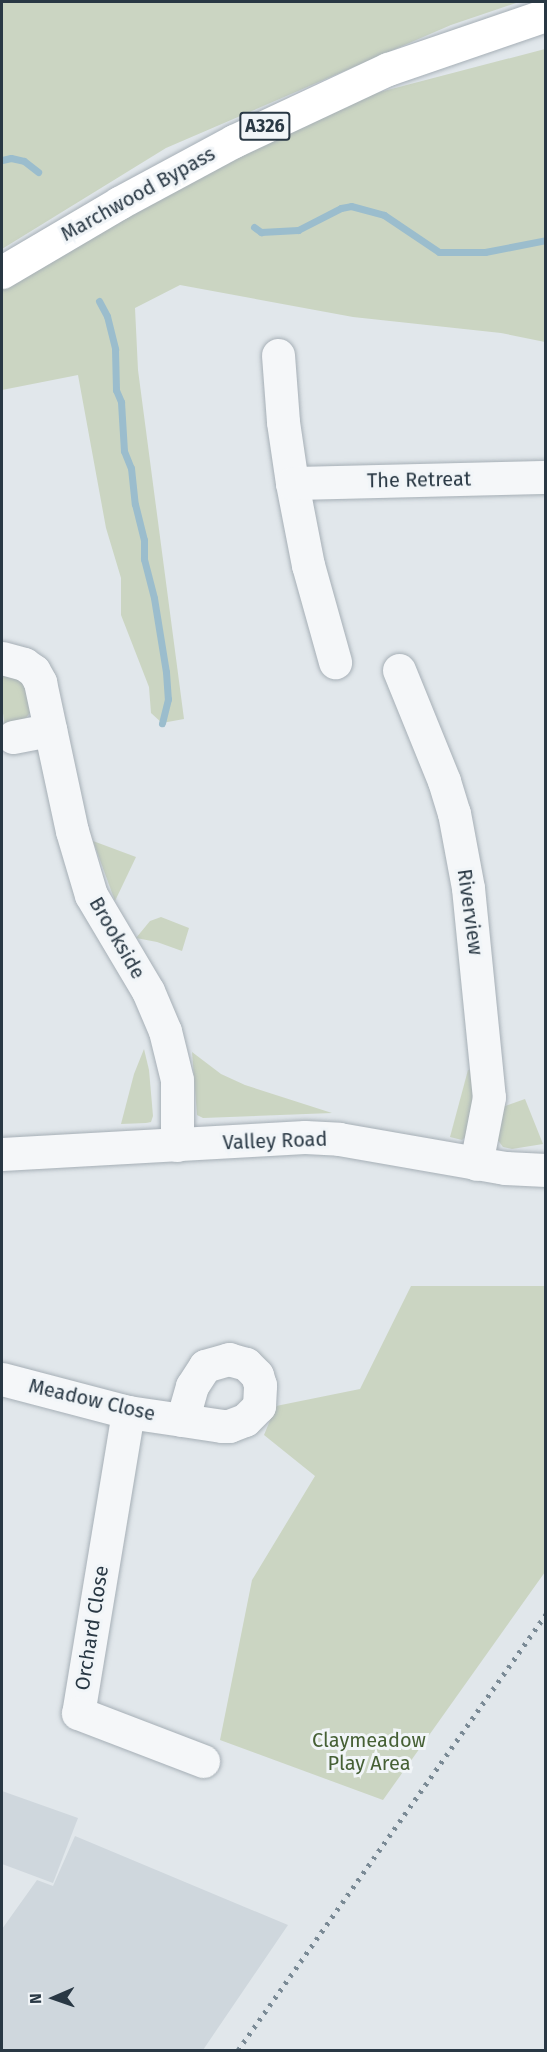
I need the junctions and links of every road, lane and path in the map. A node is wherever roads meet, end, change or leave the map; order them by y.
1 (546, 15) edge
2 (2, 272) edge
3 (278, 355) dead end
4 (546, 477) edge
5 (292, 483) junction
6 (2, 658) edge
7 (335, 662) dead end
8 (399, 670) dead end
9 (50, 730) junction
10 (13, 737) dead end
11 (177, 1145) junction
12 (2, 1154) edge
13 (476, 1164) junction
14 (546, 1170) edge
15 (2, 1379) edge
16 (128, 1412) junction
17 (182, 1420) dead end
18 (203, 1761) dead end

1 - 2 main road, Marchwood Bypass / A326
3 - 5 street
4 - 5 street, The Retreat
5 - 7 street
6 - 9 street, Brookside
8 - 13 street, Riverview
9 - 10 street
9 - 11 street, Brookside
11 - 12 street, Valley Road
11 - 13 street, Valley Road
13 - 14 street, Valley Road
15 - 16 street, Meadow Close
16 - 17 street, Meadow Close
16 - 18 street, Orchard Close

